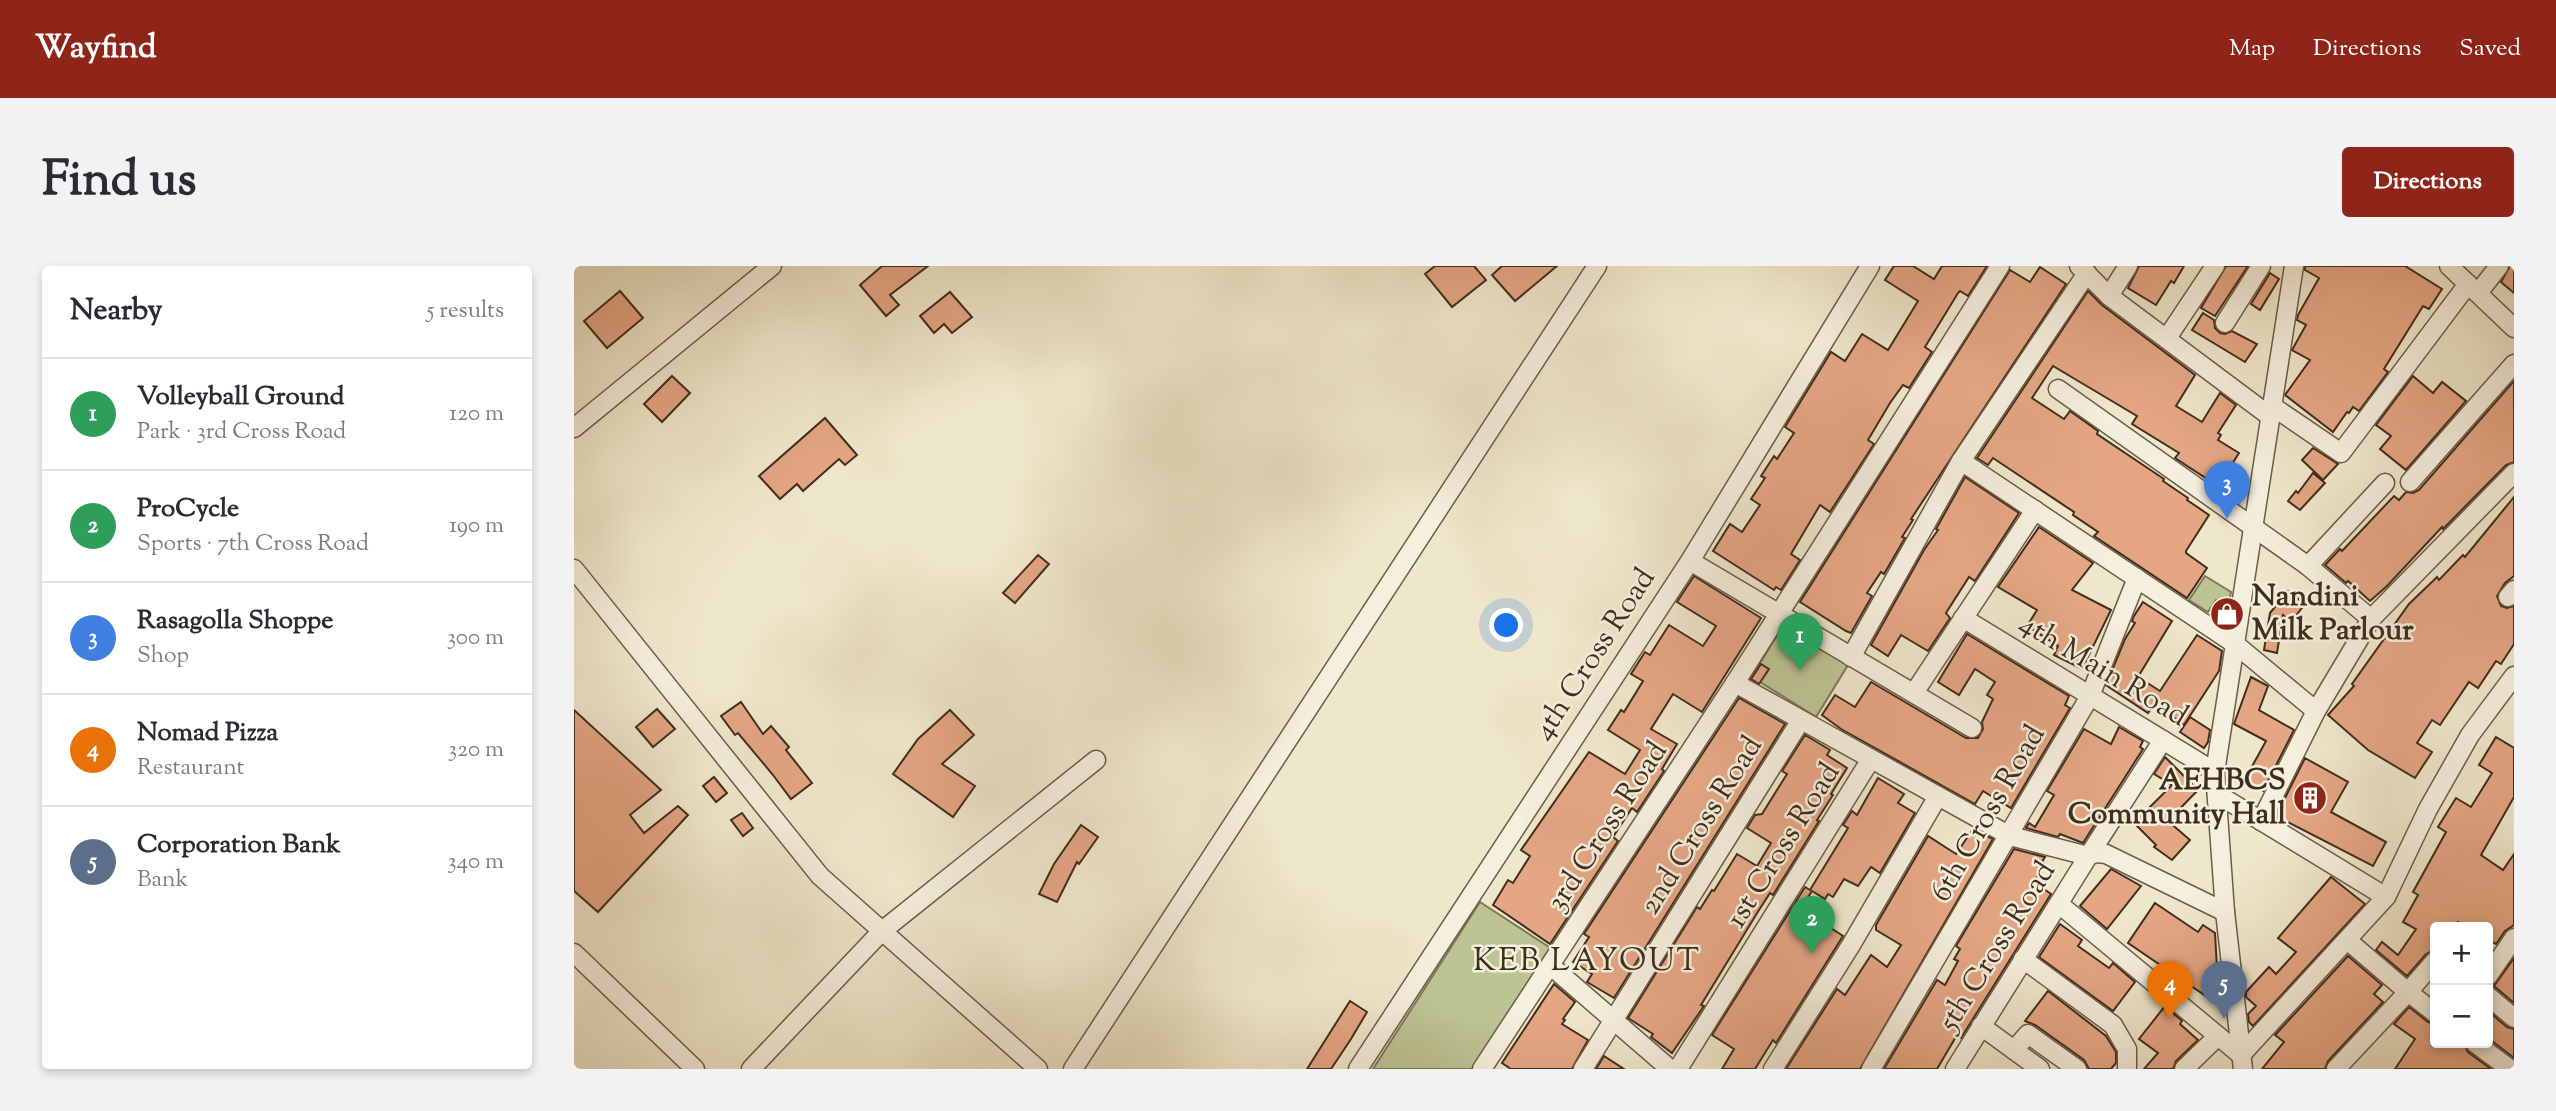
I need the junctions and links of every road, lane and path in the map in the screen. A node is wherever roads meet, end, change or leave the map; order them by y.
1 (772, 266) edge
2 (1597, 266) edge
3 (1870, 266) edge
4 (2000, 266) edge
5 (2128, 266) edge
6 (2215, 266) edge
7 (2261, 266) edge
8 (2449, 266) edge
9 (2498, 266) edge
10 (2083, 269) edge
11 (2290, 269) edge
12 (2473, 288) junction
13 (2109, 296) junction
14 (2225, 323) dead end
15 (2514, 328) edge
16 (2168, 338) junction
17 (2514, 364) edge
18 (2058, 389) dead end
19 (2271, 411) junction
20 (574, 428) edge
21 (1961, 461) junction
22 (2514, 473) edge
23 (2410, 482) dead end
24 (2385, 483) dead end
25 (2035, 510) junction
26 (2253, 529) junction
27 (1690, 561) junction
28 (2308, 566) junction
29 (574, 569) edge
30 (2137, 578) junction
31 (1778, 614) junction
32 (1963, 618) junction
33 (2371, 619) junction
34 (2235, 644) junction
35 (1851, 657) junction
36 (2514, 676) edge
37 (1735, 683) junction
38 (1914, 693) junction
39 (2090, 696) junction
40 (2316, 710) junction
41 (1801, 720) junction
42 (1972, 728) dead end
43 (2163, 740) junction
44 (1871, 759) junction
45 (1096, 760) dead end
46 (2215, 772) junction
47 (2217, 794) junction
48 (1938, 796) junction
49 (2261, 821) junction
50 (2010, 836) junction
51 (2093, 854) junction
52 (2386, 897) junction
53 (2059, 904) junction
54 (2225, 912) junction
55 (882, 931) junction
56 (2347, 940) junction
57 (2512, 944) edge
58 (574, 953) edge
59 (2023, 960) junction
60 (1551, 966) junction
61 (2430, 967) edge
62 (2493, 969) edge
63 (2408, 992) junction
64 (2493, 1000) edge
65 (2430, 1009) edge
66 (2514, 1018) edge
67 (1615, 1020) junction
68 (1980, 1026) junction
69 (2218, 1036) junction
70 (2482, 1048) edge
71 (2014, 1050) junction
72 (2242, 1062) edge
73 (2346, 1066) edge
74 (695, 1069) edge
75 (751, 1069) edge
76 (1038, 1069) edge
77 (1073, 1069) edge
78 (1358, 1069) edge
79 (1482, 1069) edge
80 (1583, 1069) edge
81 (1670, 1069) edge
82 (1678, 1069) edge
83 (1773, 1069) edge
84 (1871, 1069) edge
85 (1955, 1069) edge
86 (2040, 1069) edge
87 (2077, 1069) edge
88 (2127, 1069) edge
89 (2184, 1069) edge
90 (2510, 1069) edge

1 - 20 street
2 - 77 street
3 - 27 street, 4th Cross Road
4 - 31 street, 3rd Cross Road
5 - 13 street
6 - 16 street
7 - 14 street
8 - 12 street
9 - 12 street
10 - 13 street
10 - 21 street
11 - 19 street
12 - 15 street
12 - 19 street
13 - 16 street
16 - 19 street
17 - 23 street
18 - 26 street
19 - 26 street
21 - 25 street
21 - 35 street
22 - 33 street
24 - 28 street
25 - 30 street
25 - 32 street
26 - 28 street
26 - 34 street
27 - 31 street
27 - 78 street, 4th Cross Road
28 - 33 street
29 - 55 street
30 - 34 street
30 - 39 street, 6th Cross Road
31 - 35 street
31 - 37 street, 3rd Cross Road
32 - 38 street
32 - 39 street, 4th Main Road
33 - 40 street
34 - 40 street
34 - 46 street
35 - 38 street
36 - 52 street
37 - 41 street
37 - 60 street, 3rd Cross Road
38 - 42 street
39 - 43 street, 4th Main Road
39 - 50 street, 6th Cross Road
40 - 49 street
41 - 44 street
41 - 67 street, 2nd Cross Road
43 - 46 street, 4th Main Road
43 - 51 street, 5th Cross Road
44 - 48 street
44 - 82 street, 1st Cross Road
45 - 55 street
46 - 47 street
47 - 49 street
47 - 54 street
48 - 50 street
48 - 83 street
49 - 52 street
50 - 51 street
50 - 84 street, 6th Cross Road
51 - 53 street, 5th Cross Road
51 - 54 street
52 - 56 street
53 - 59 street, 5th Cross Road
53 - 69 street
54 - 72 street
55 - 75 street
55 - 76 street
56 - 63 street
56 - 72 street
57 - 62 street
58 - 74 street
59 - 68 street, 5th Cross Road
59 - 88 street
60 - 67 street
60 - 79 street, 3rd Cross Road
61 - 63 street
63 - 65 street
63 - 73 street
64 - 66 street
67 - 80 street, 2nd Cross Road
67 - 81 street
68 - 71 street
68 - 85 street, 5th Cross Road
69 - 72 street
69 - 89 street
70 - 90 street
71 - 86 street
71 - 87 street

